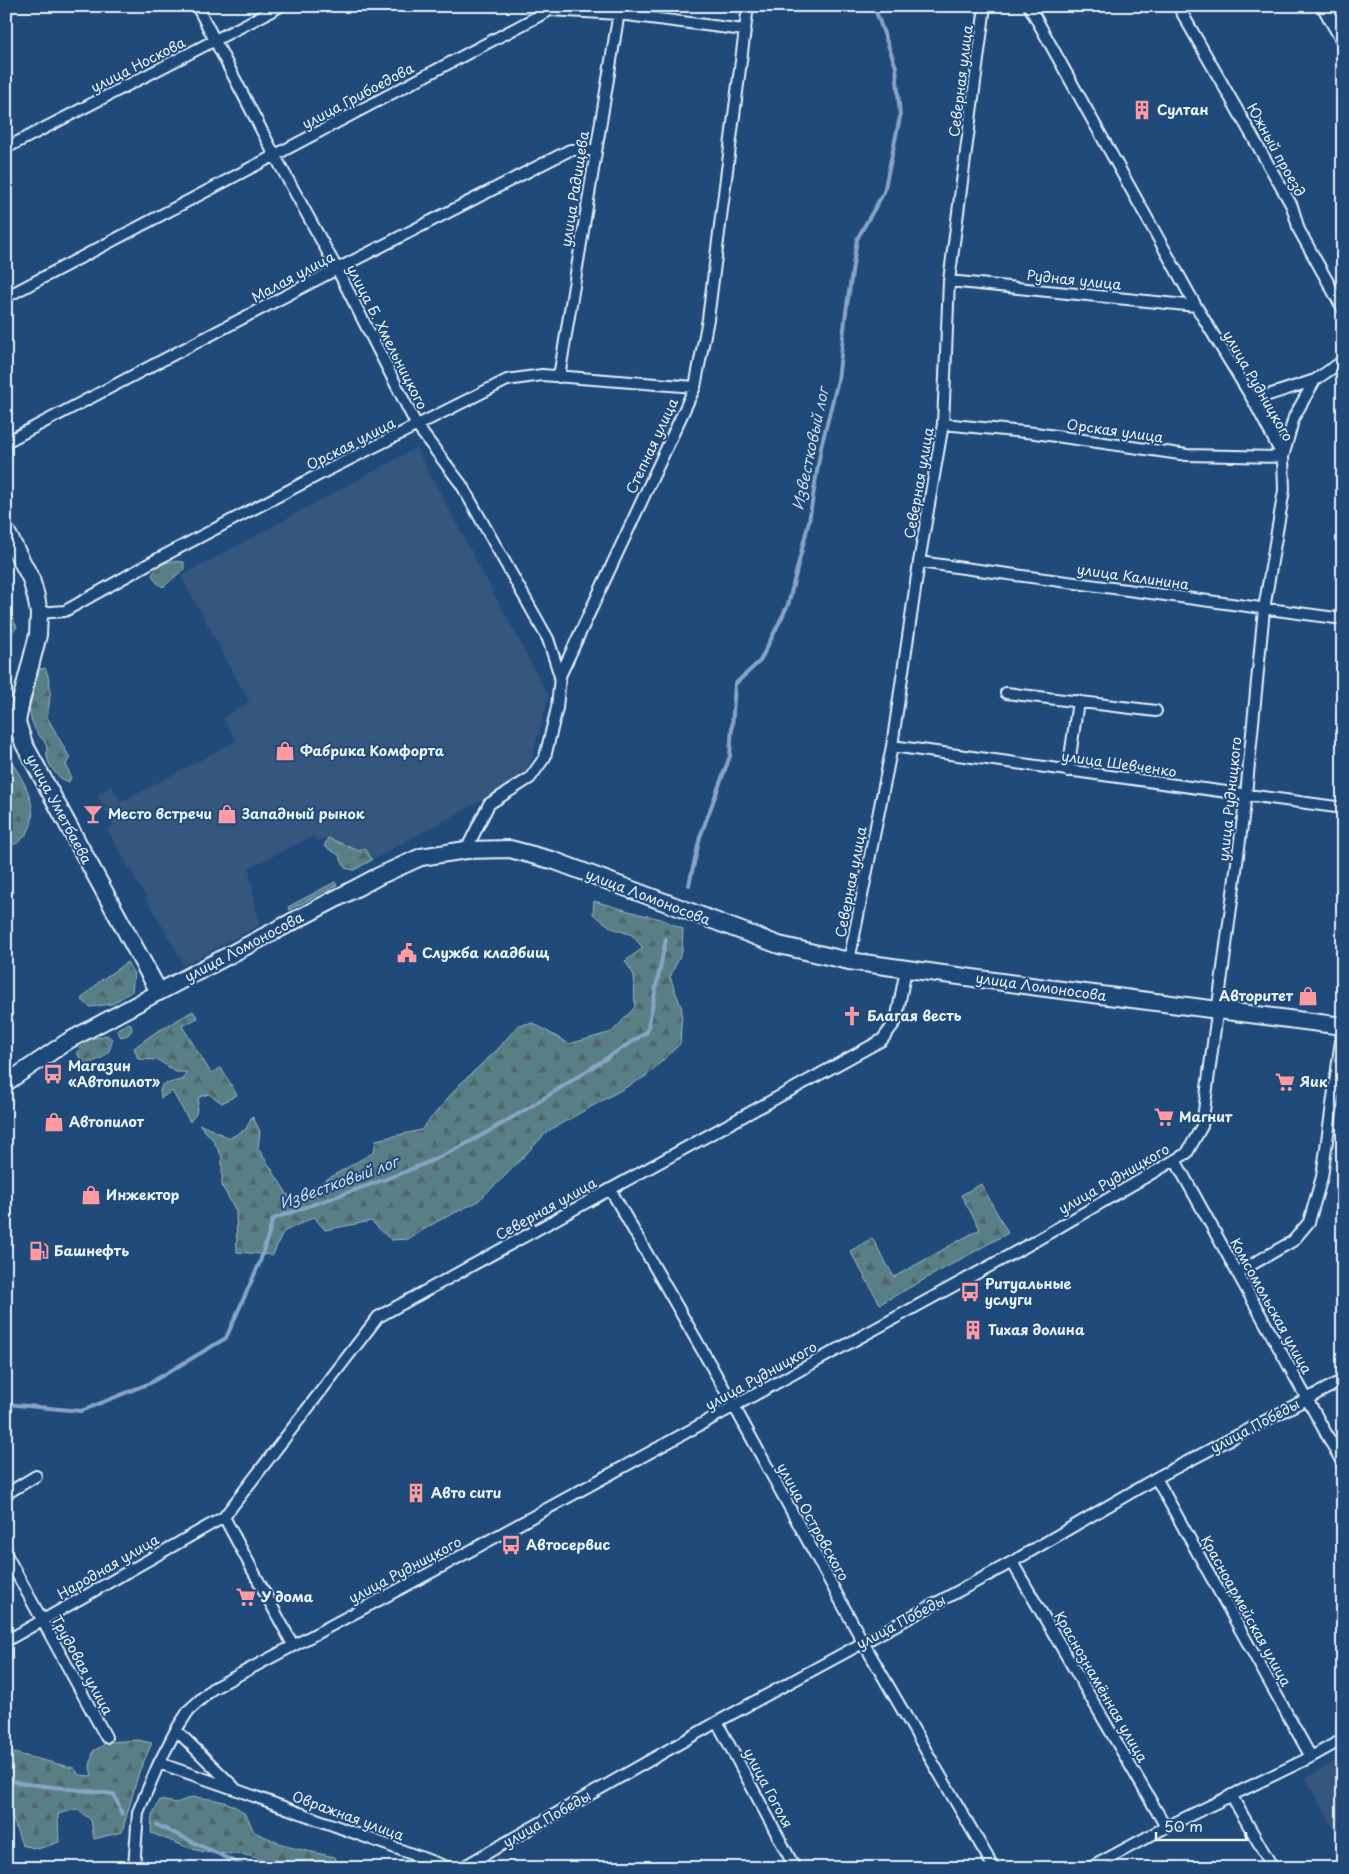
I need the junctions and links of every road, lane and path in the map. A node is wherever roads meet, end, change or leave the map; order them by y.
1 (196, 6) edge
2 (281, 6) edge
3 (748, 6) edge
4 (985, 6) edge
5 (1029, 6) edge
6 (1178, 6) edge
7 (1325, 6) edge
8 (620, 10) edge
9 (744, 30) junction
10 (1343, 38) edge
11 (215, 41) junction
12 (6, 148) edge
13 (596, 150) junction
14 (275, 156) junction
15 (337, 269) junction
16 (949, 281) junction
17 (6, 297) edge
18 (1196, 306) junction
19 (1343, 310) edge
20 (1343, 361) edge
21 (559, 377) junction
22 (1315, 380) junction
23 (695, 387) junction
24 (1253, 400) junction
25 (943, 424) junction
26 (417, 426) junction
27 (6, 442) edge
28 (1282, 457) junction
29 (6, 531) edge
30 (919, 562) junction
31 (1264, 609) junction
32 (39, 613) junction
33 (1343, 619) edge
34 (560, 676) junction
35 (1006, 693) dead end
36 (1078, 701) junction
37 (1156, 711) dead end
38 (892, 746) junction
39 (1068, 770) junction
40 (1246, 795) junction
41 (1343, 808) edge
42 (466, 850) junction
43 (849, 961) junction
44 (906, 969) junction
45 (159, 992) junction
46 (1218, 1010) junction
47 (1343, 1026) edge
48 (6, 1082) edge
49 (1175, 1160) junction
50 (610, 1189) junction
51 (1237, 1273) junction
52 (1343, 1380) edge
53 (1307, 1399) junction
54 (734, 1406) junction
55 (1343, 1464) edge
56 (36, 1476) dead end
57 (1156, 1478) junction
58 (6, 1494) edge
59 (224, 1517) junction
60 (6, 1554) edge
61 (1012, 1562) junction
62 (42, 1621) junction
63 (6, 1641) edge
64 (863, 1642) junction
65 (293, 1645) junction
66 (717, 1722) junction
67 (176, 1730) junction
68 (106, 1736) dead end
69 (1343, 1739) edge
70 (1311, 1757) junction
71 (159, 1763) junction
72 (237, 1790) junction
73 (1232, 1795) junction
74 (1166, 1826) junction
75 (134, 1868) edge
76 (450, 1868) edge
77 (461, 1868) edge
78 (795, 1868) edge
79 (994, 1868) edge
80 (1090, 1868) edge
81 (1273, 1868) edge

1 - 11 street, улица Б. Хмельницкого
2 - 11 street, улица Носкова
3 - 9 street, Степная улица
4 - 16 street, Северная улица
5 - 18 street, улица Рудницкого
6 - 19 street, Южный проезд
7 - 10 street
8 - 9 street, улица Грибоедова
8 - 13 street, улица Радищева
8 - 14 street, улица Грибоедова
9 - 23 street, Степная улица
11 - 12 street, улица Носкова
11 - 14 street, улица Б. Хмельницкого
13 - 15 street, Малая улица
13 - 21 street, улица Радищева
14 - 15 street, улица Б. Хмельницкого
14 - 17 street, улица Грибоедова
15 - 26 street, улица Б. Хмельницкого
15 - 27 street, Малая улица
16 - 18 street, Рудная улица
16 - 25 street, Северная улица
18 - 24 street, улица Рудницкого
20 - 22 street
21 - 23 street, Орская улица
21 - 26 street, Орская улица
22 - 24 street
22 - 28 street
23 - 34 street, Степная улица
24 - 28 street, улица Рудницкого
25 - 28 street, Орская улица
25 - 30 street, Северная улица
26 - 32 street, Орская улица
26 - 34 street, улица Б. Хмельницкого
28 - 31 street, улица Рудницкого
29 - 32 main road, улица Уметбаева
30 - 31 street, улица Калинина
30 - 38 street, Северная улица
31 - 33 street, улица Калинина
31 - 40 street, улица Рудницкого
32 - 45 main road, улица Уметбаева
34 - 42 street, Степная улица
35 - 36 street
36 - 37 street
36 - 39 street
38 - 39 street, улица Шевченко
38 - 43 street, Северная улица
39 - 40 street, улица Шевченко
40 - 41 street, улица Шевченко
40 - 46 street, улица Рудницкого
42 - 43 main road, улица Ломоносова
42 - 45 main road, улица Ломоносова
43 - 44 main road, улица Ломоносова
44 - 46 main road, улица Ломоносова
44 - 50 street, Северная улица
45 - 48 street, улица Ломоносова
46 - 47 main road, улица Ломоносова
46 - 49 street, улица Рудницкого
47 - 51 street
49 - 51 street, Комсомольская улица
49 - 54 street, улица Рудницкого
50 - 54 street, улица Островского
50 - 59 street, Северная улица
51 - 53 street, Комсомольская улица
52 - 53 street, улица Победы
53 - 55 street, Комсомольская улица
53 - 57 street, улица Победы
54 - 64 street, улица Островского
54 - 65 street, улица Рудницкого
56 - 58 street
57 - 61 street, улица Победы
57 - 70 street, Красноармейская улица
59 - 62 street, Народная улица
59 - 65 street
60 - 62 street, Трудовая улица
61 - 64 street, улица Победы
61 - 74 street, Краснознамённая улица
62 - 63 street, Народная улица
62 - 68 street, Трудовая улица
64 - 66 street, улица Победы
64 - 79 street, улица Островского
65 - 67 street, улица Рудницкого
66 - 77 street, улица Победы
66 - 78 street, улица Гоголя
67 - 71 street, улица Рудницкого
67 - 72 street, Овражная улица
69 - 70 street
70 - 73 street
71 - 72 street, Овражная улица
71 - 75 street, улица Рудницкого
72 - 76 street, Овражная улица
73 - 74 street
73 - 81 street
74 - 80 street

